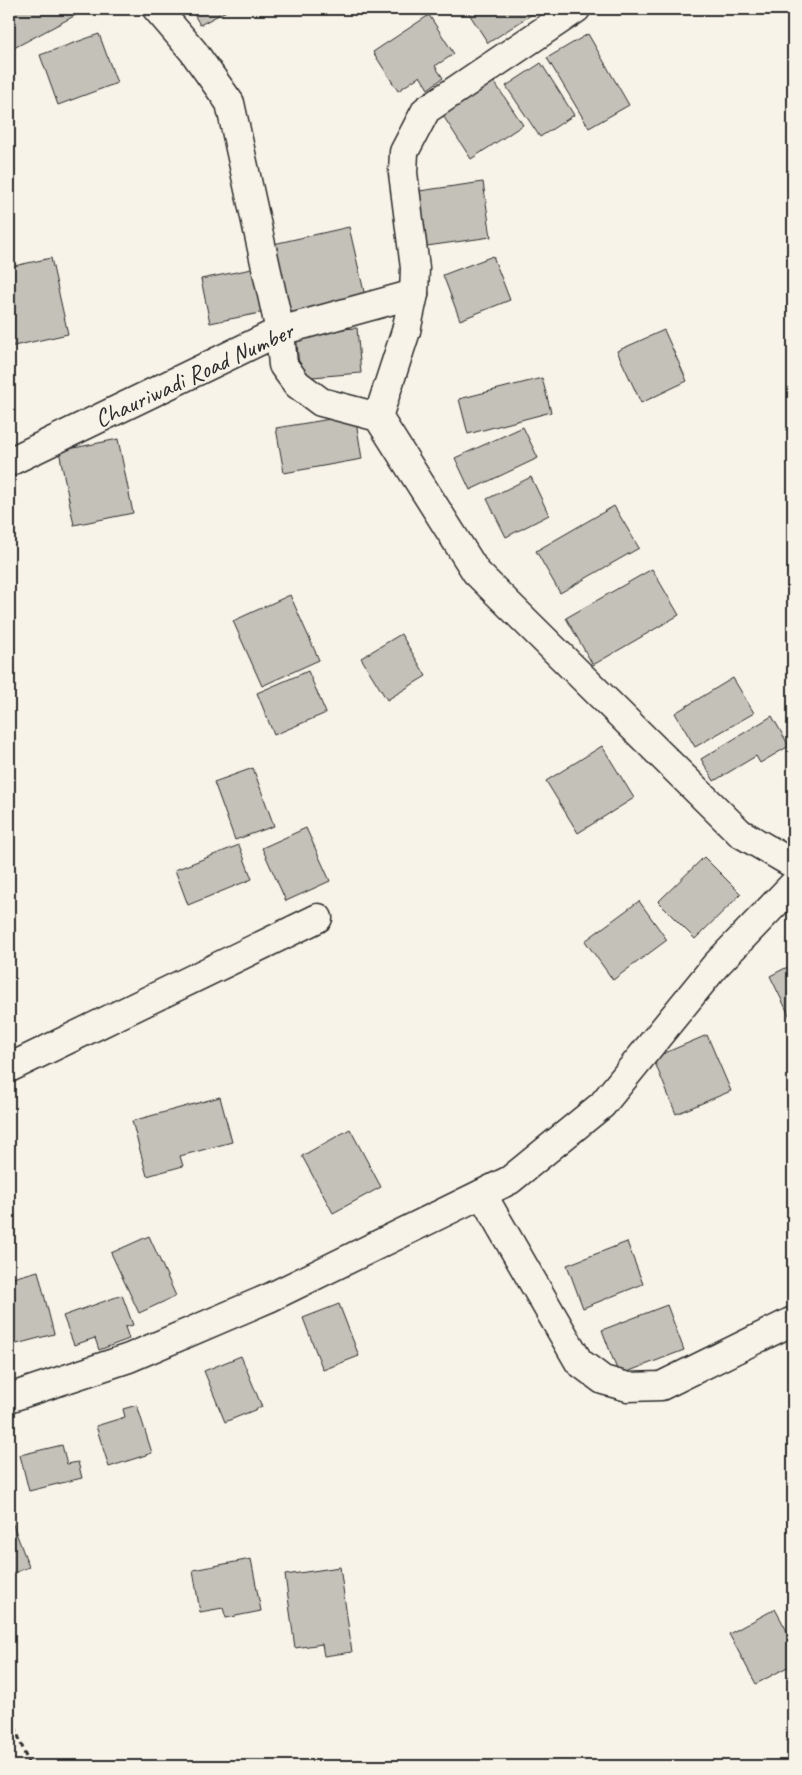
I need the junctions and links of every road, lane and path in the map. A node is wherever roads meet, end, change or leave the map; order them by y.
1 (157, 9) edge
2 (576, 9) edge
3 (414, 294) junction
4 (280, 331) junction
5 (378, 417) junction
6 (9, 462) edge
7 (793, 864) edge
8 (793, 885) edge
9 (318, 918) dead end
10 (9, 1068) edge
11 (482, 1194) junction
12 (793, 1321) edge
13 (10, 1392) edge
14 (9, 1710) edge
15 (28, 1766) edge

1 - 4 street
2 - 3 street
3 - 4 street, Chauriwadi Road Number
3 - 5 street
4 - 5 street
4 - 6 street, Chauriwadi Road Number
5 - 7 street
8 - 11 street
9 - 10 street
11 - 12 street
11 - 13 street
14 - 15 path

